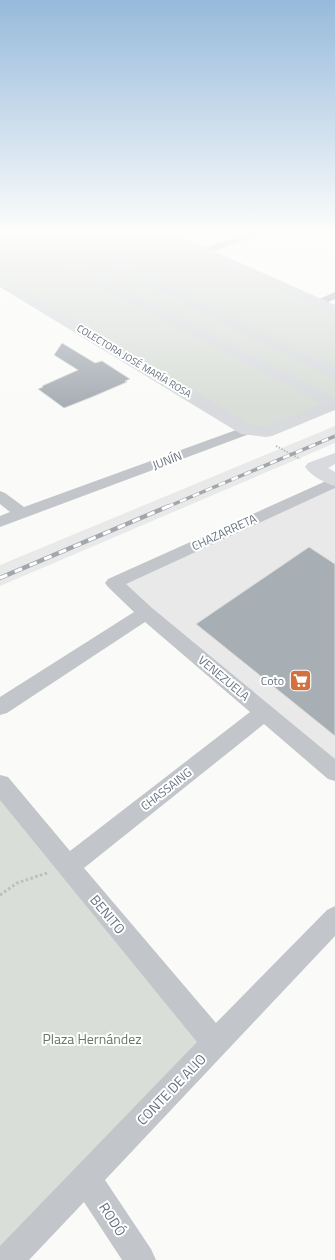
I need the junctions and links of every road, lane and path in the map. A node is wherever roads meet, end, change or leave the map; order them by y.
1 (15, 290) edge
2 (118, 290) edge
3 (168, 290) edge
4 (292, 290) edge
5 (335, 295) edge
6 (319, 302) junction
7 (335, 310) edge
8 (335, 374) edge
9 (335, 404) edge
10 (247, 430) junction
11 (335, 458) edge
12 (335, 481) edge
13 (0, 496) edge
14 (22, 514) junction
15 (0, 522) edge
16 (114, 583) joint
17 (146, 613) junction
18 (0, 707) edge
19 (264, 713) junction
20 (335, 772) edge
21 (0, 784) edge
22 (68, 866) junction
23 (0, 895) edge
24 (335, 918) edge
25 (215, 1043) junction
26 (86, 1178) junction
27 (8, 1260) edge
28 (140, 1260) edge

1 - 10 main road, COLECTORA JOSÉ MARÍA ROSA
2 - 9 main road
3 - 8 main road
4 - 6 main road
5 - 6 street
6 - 7 main road
9 - 10 main road, JUNÍN
10 - 14 street, JUNÍN
11 - 12 main road
12 - 16 street, CHAZARRETA
13 - 14 street
14 - 15 street, JUNÍN
16 - 17 street, VENEZUELA
17 - 18 street
17 - 19 street, VENEZUELA
19 - 20 street, VENEZUELA
19 - 22 street, CHASSAING
21 - 22 street, BENITO
22 - 23 path
22 - 25 street, BENITO
24 - 25 street, CONTE DE ALIO
25 - 26 street, CONTE DE ALIO
26 - 27 street, CONTE DE ALIO
26 - 28 street, RODÓ

